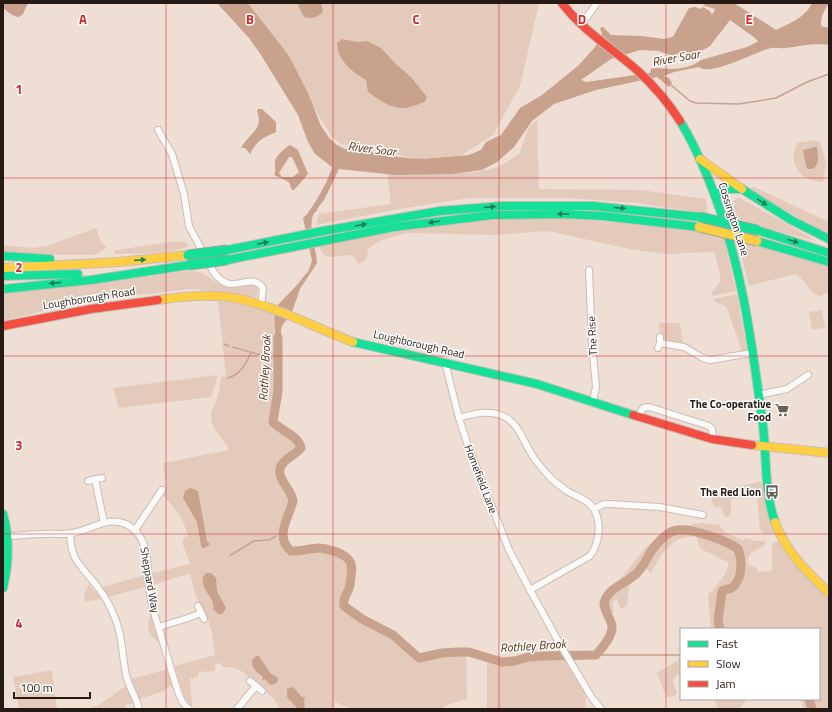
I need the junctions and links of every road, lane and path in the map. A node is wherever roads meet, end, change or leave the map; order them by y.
1 (562, 3) edge
2 (597, 3) edge
3 (581, 25) junction
4 (158, 130) dead end
5 (700, 159) junction
6 (742, 189) junction
7 (715, 196) junction
8 (324, 236) junction
9 (829, 239) edge
10 (829, 253) edge
11 (227, 255) junction
12 (3, 256) edge
13 (122, 261) junction
14 (829, 262) edge
15 (3, 268) edge
16 (589, 269) dead end
17 (135, 273) junction
18 (3, 276) edge
19 (3, 289) edge
20 (265, 307) junction
21 (3, 326) edge
22 (659, 342) dead end
23 (752, 353) junction
24 (445, 362) junction
25 (808, 375) dead end
26 (758, 395) junction
27 (593, 401) junction
28 (460, 418) junction
29 (765, 445) junction
30 (829, 453) edge
31 (102, 478) dead end
32 (95, 480) junction
33 (88, 481) dead end
34 (162, 490) dead end
35 (157, 496) junction
36 (163, 500) dead end
37 (695, 506) dead end
38 (594, 510) junction
39 (694, 513) junction
40 (3, 514) edge
41 (703, 515) dead end
42 (104, 523) junction
43 (135, 530) junction
44 (70, 534) junction
45 (8, 536) junction
46 (3, 588) edge
47 (530, 590) junction
48 (829, 592) edge
49 (198, 606) dead end
50 (201, 613) junction
51 (204, 619) dead end
52 (159, 627) junction
53 (250, 682) dead end
54 (256, 686) junction
55 (262, 691) dead end
56 (140, 709) edge
57 (189, 709) edge
58 (237, 709) edge
59 (601, 709) edge

1 - 3 main road, Cossington Lane
2 - 3 street
3 - 5 main road, Cossington Lane
4 - 20 street
5 - 6 main road
5 - 7 main road, Cossington Lane
6 - 7 main road
6 -> 9 main road
7 - 23 main road, Cossington Lane
8 -> 10 main road, bridge
8 - 11 main road
11 -> 8 main road
14 -> 8 main road, bridge
13 -> 11 main road, bridge
11 - 17 main road, bridge
12 - 13 main road
13 - 15 main road
16 - 27 street, The Rise
17 - 18 main road
17 -> 19 main road
20 - 21 main road, Loughborough Road
20 - 24 main road, Loughborough Road
22 - 23 street
23 - 26 main road, Cossington Lane
24 - 27 main road, Loughborough Road
24 - 28 street, Homefield Lane
25 - 26 street
26 - 29 main road, Cossington Lane
27 - 29 main road, Loughborough Road
28 - 38 street
28 - 47 street, Homefield Lane
29 - 30 main road, Loughborough Road
29 - 48 main road, Cossington Lane
31 - 32 street
32 - 33 street
32 - 42 street
34 - 35 street
35 - 36 street
35 - 43 street
37 - 39 street
38 - 39 street
38 - 47 street
39 - 41 street
40 - 45 main road
42 - 43 street
42 - 44 street
43 - 52 street, Sheppard Way
44 - 45 street
44 - 56 street
45 - 46 main road
47 - 59 street, Homefield Lane
49 - 50 street
50 - 51 street
50 - 52 street
52 - 57 street, Sheppard Way
53 - 54 street
54 - 55 street
54 - 58 street

